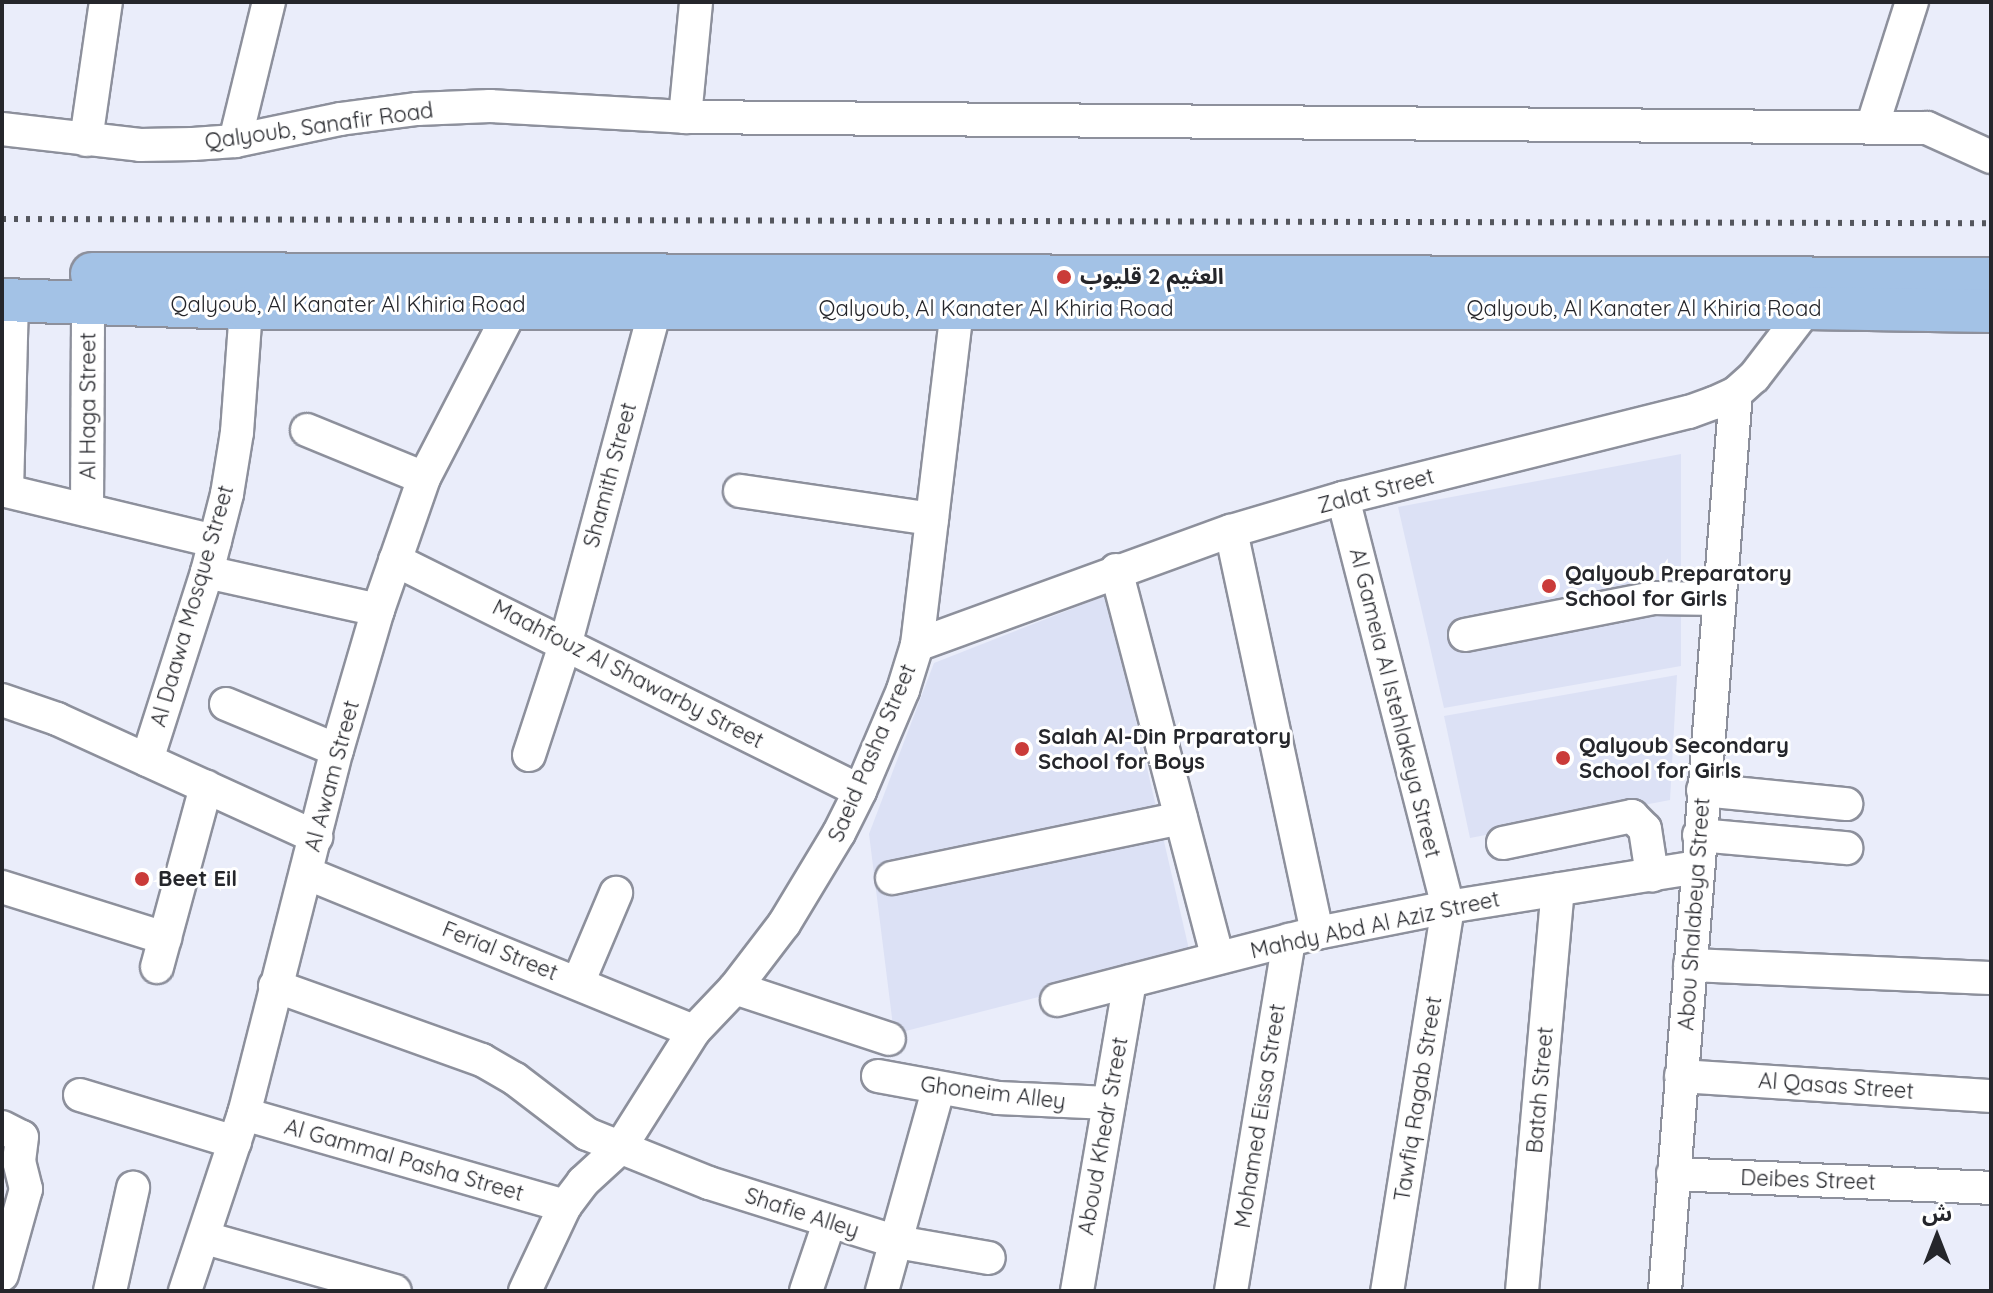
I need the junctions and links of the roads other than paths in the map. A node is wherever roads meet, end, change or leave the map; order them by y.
1 (106, 2) edge
2 (269, 2) edge
3 (696, 2) edge
4 (1912, 2) edge
5 (685, 117) junction
6 (1872, 127) junction
7 (2, 129) edge
8 (86, 140) junction
9 (235, 141) junction
10 (1991, 157) edge
11 (1991, 279) edge
12 (5, 291) edge
13 (517, 291) junction
14 (88, 301) junction
15 (246, 308) junction
16 (1807, 308) junction
17 (655, 309) junction
18 (957, 310) junction
19 (1991, 311) edge
20 (1736, 393) junction
21 (307, 430) dead end
22 (424, 478) junction
23 (4, 491) edge
24 (740, 491) dead end
25 (1343, 498) junction
26 (87, 510) junction
27 (932, 519) junction
28 (1231, 531) junction
29 (215, 541) junction
30 (395, 560) junction
31 (1116, 570) junction
32 (207, 572) junction
33 (1719, 599) junction
34 (378, 610) junction
35 (1465, 635) dead end
36 (566, 642) junction
37 (917, 645) junction
38 (2, 700) edge
39 (226, 704) dead end
40 (337, 750) junction
41 (529, 755) dead end
42 (147, 760) junction
43 (206, 787) junction
44 (1703, 790) junction
45 (860, 791) junction
46 (1846, 804) dead end
47 (1181, 818) junction
48 (1699, 835) junction
49 (316, 837) junction
50 (1503, 843) dead end
51 (1846, 848) dead end
52 (1697, 867) junction
53 (306, 873) junction
54 (1652, 875) junction
55 (892, 878) dead end
56 (2, 887) edge
57 (1558, 890) junction
58 (616, 893) dead end
59 (1448, 907) junction
60 (1303, 937) junction
61 (1218, 958) junction
62 (1690, 965) junction
63 (1991, 978) edge
64 (1130, 981) junction
65 (578, 983) junction
66 (275, 986) junction
67 (735, 988) junction
68 (1057, 1000) dead end
69 (694, 1031) junction
70 (889, 1039) dead end
71 (878, 1076) dead end
72 (1681, 1076) junction
73 (938, 1090) junction
74 (80, 1095) dead end
75 (1991, 1096) edge
76 (1109, 1103) junction
77 (2, 1127) edge
78 (239, 1128) junction
79 (620, 1148) junction
80 (1673, 1174) junction
81 (14, 1185) edge
82 (133, 1188) dead end
83 (1991, 1188) edge
84 (565, 1206) junction
85 (829, 1223) junction
86 (205, 1238) junction
87 (897, 1242) junction
88 (989, 1258) dead end
89 (2, 1275) edge
90 (110, 1291) edge
91 (185, 1291) edge
92 (395, 1291) edge
93 (525, 1291) edge
94 (806, 1291) edge
95 (882, 1291) edge
96 (1077, 1291) edge
97 (1231, 1291) edge
98 (1387, 1291) edge
99 (1522, 1291) edge
100 (1665, 1291) edge

1 - 8 street
2 - 9 street
3 - 5 street
4 - 6 street
5 - 6 street, Qalyoub, Sanafir Road
5 - 9 street, Qalyoub, Sanafir Road
6 - 10 street, Qalyoub, Sanafir Road
7 - 8 street, Qalyoub, Sanafir Road
8 - 9 street, Qalyoub, Sanafir Road
11 - 13 main road, Qalyoub, Al Kanater Al Khiria Road
12 - 13 main road, Qalyoub, Al Kanater Al Khiria Road
12 - 14 main road, Qalyoub, Al Kanater Al Khiria Road
12 - 23 street
13 - 15 main road, Qalyoub, Al Kanater Al Khiria Road
13 - 17 main road, Qalyoub, Al Kanater Al Khiria Road
13 - 22 street, Al Awam Street
14 - 15 main road, Qalyoub, Al Kanater Al Khiria Road
14 - 26 street, Al Haga Street
15 - 29 street, Al Daawa Mosque Street
16 - 18 main road, Qalyoub, Al Kanater Al Khiria Road
16 - 19 main road, Qalyoub, Al Kanater Al Khiria Road
16 - 20 street, Zalat Street
17 - 18 main road, Qalyoub, Al Kanater Al Khiria Road
17 - 36 street, Shamith Street
18 - 27 street, Saeid Pasha Street
20 - 25 street, Zalat Street
20 - 33 street, Abou Shalabeya Street
21 - 22 street
22 - 30 street, Al Awam Street
23 - 26 street
24 - 27 street
25 - 28 street, Zalat Street
25 - 59 street, Al Gameia Al Istehlakeya Street
26 - 29 street
27 - 37 street, Saeid Pasha Street
28 - 31 street, Zalat Street
28 - 60 street
29 - 32 street, Al Daawa Mosque Street
30 - 34 street, Al Awam Street
30 - 36 street, Maahfouz Al Shawarby Street
31 - 37 street, Zalat Street
31 - 47 street
32 - 34 street
32 - 42 street, Al Daawa Mosque Street
33 - 35 street
33 - 44 street, Abou Shalabeya Street
34 - 40 street, Al Awam Street
36 - 41 street, Shamith Street
36 - 45 street, Maahfouz Al Shawarby Street
37 - 45 street, Saeid Pasha Street
38 - 42 street
39 - 40 street
40 - 49 street, Al Awam Street
42 - 43 street
43 - 49 street
43 - 56 street
44 - 46 street
44 - 48 street, Abou Shalabeya Street
45 - 67 street, Saeid Pasha Street
47 - 55 street
47 - 61 street
48 - 51 street
48 - 52 street, Abou Shalabeya Street
49 - 53 street, Al Awam Street
50 - 54 street
52 - 54 street, Mahdy Abd Al Aziz Street
52 - 62 street, Abou Shalabeya Street
53 - 65 street, Ferial Street
53 - 66 street, Al Awam Street
54 - 57 street, Mahdy Abd Al Aziz Street
57 - 59 street, Mahdy Abd Al Aziz Street
57 - 99 street, Batah Street
58 - 65 street
59 - 60 street, Mahdy Abd Al Aziz Street
59 - 98 street, Tawfiq Ragab Street
60 - 61 street, Mahdy Abd Al Aziz Street
60 - 97 street, Mohamed Eissa Street
61 - 64 street, Mahdy Abd Al Aziz Street
62 - 63 street
62 - 72 street, Abou Shalabeya Street
64 - 68 street, Mahdy Abd Al Aziz Street
64 - 76 street, Aboud Khedr Street
65 - 69 street, Ferial Street
66 - 78 street, Al Awam Street
66 - 79 street, Shafie Alley
67 - 69 street, Saeid Pasha Street
67 - 70 street
69 - 79 street, Saeid Pasha Street
71 - 73 street, Ghoneim Alley
72 - 75 street, Al Qasas Street
72 - 80 street, Abou Shalabeya Street
73 - 76 street, Ghoneim Alley
73 - 87 street
74 - 78 street, Al Gammal Pasha Street
76 - 96 street, Aboud Khedr Street
77 - 81 street
78 - 84 street, Al Gammal Pasha Street
78 - 86 street, Al Awam Street
79 - 84 street, Saeid Pasha Street
79 - 85 street, Shafie Alley
80 - 83 street, Deibes Street
80 - 100 street, Abou Shalabeya Street
81 - 89 street
82 - 90 street
84 - 93 street, Saeid Pasha Street
85 - 87 street, Shafie Alley
85 - 94 street
86 - 91 street, Al Awam Street
86 - 92 street
87 - 88 street, Shafie Alley
87 - 95 street

